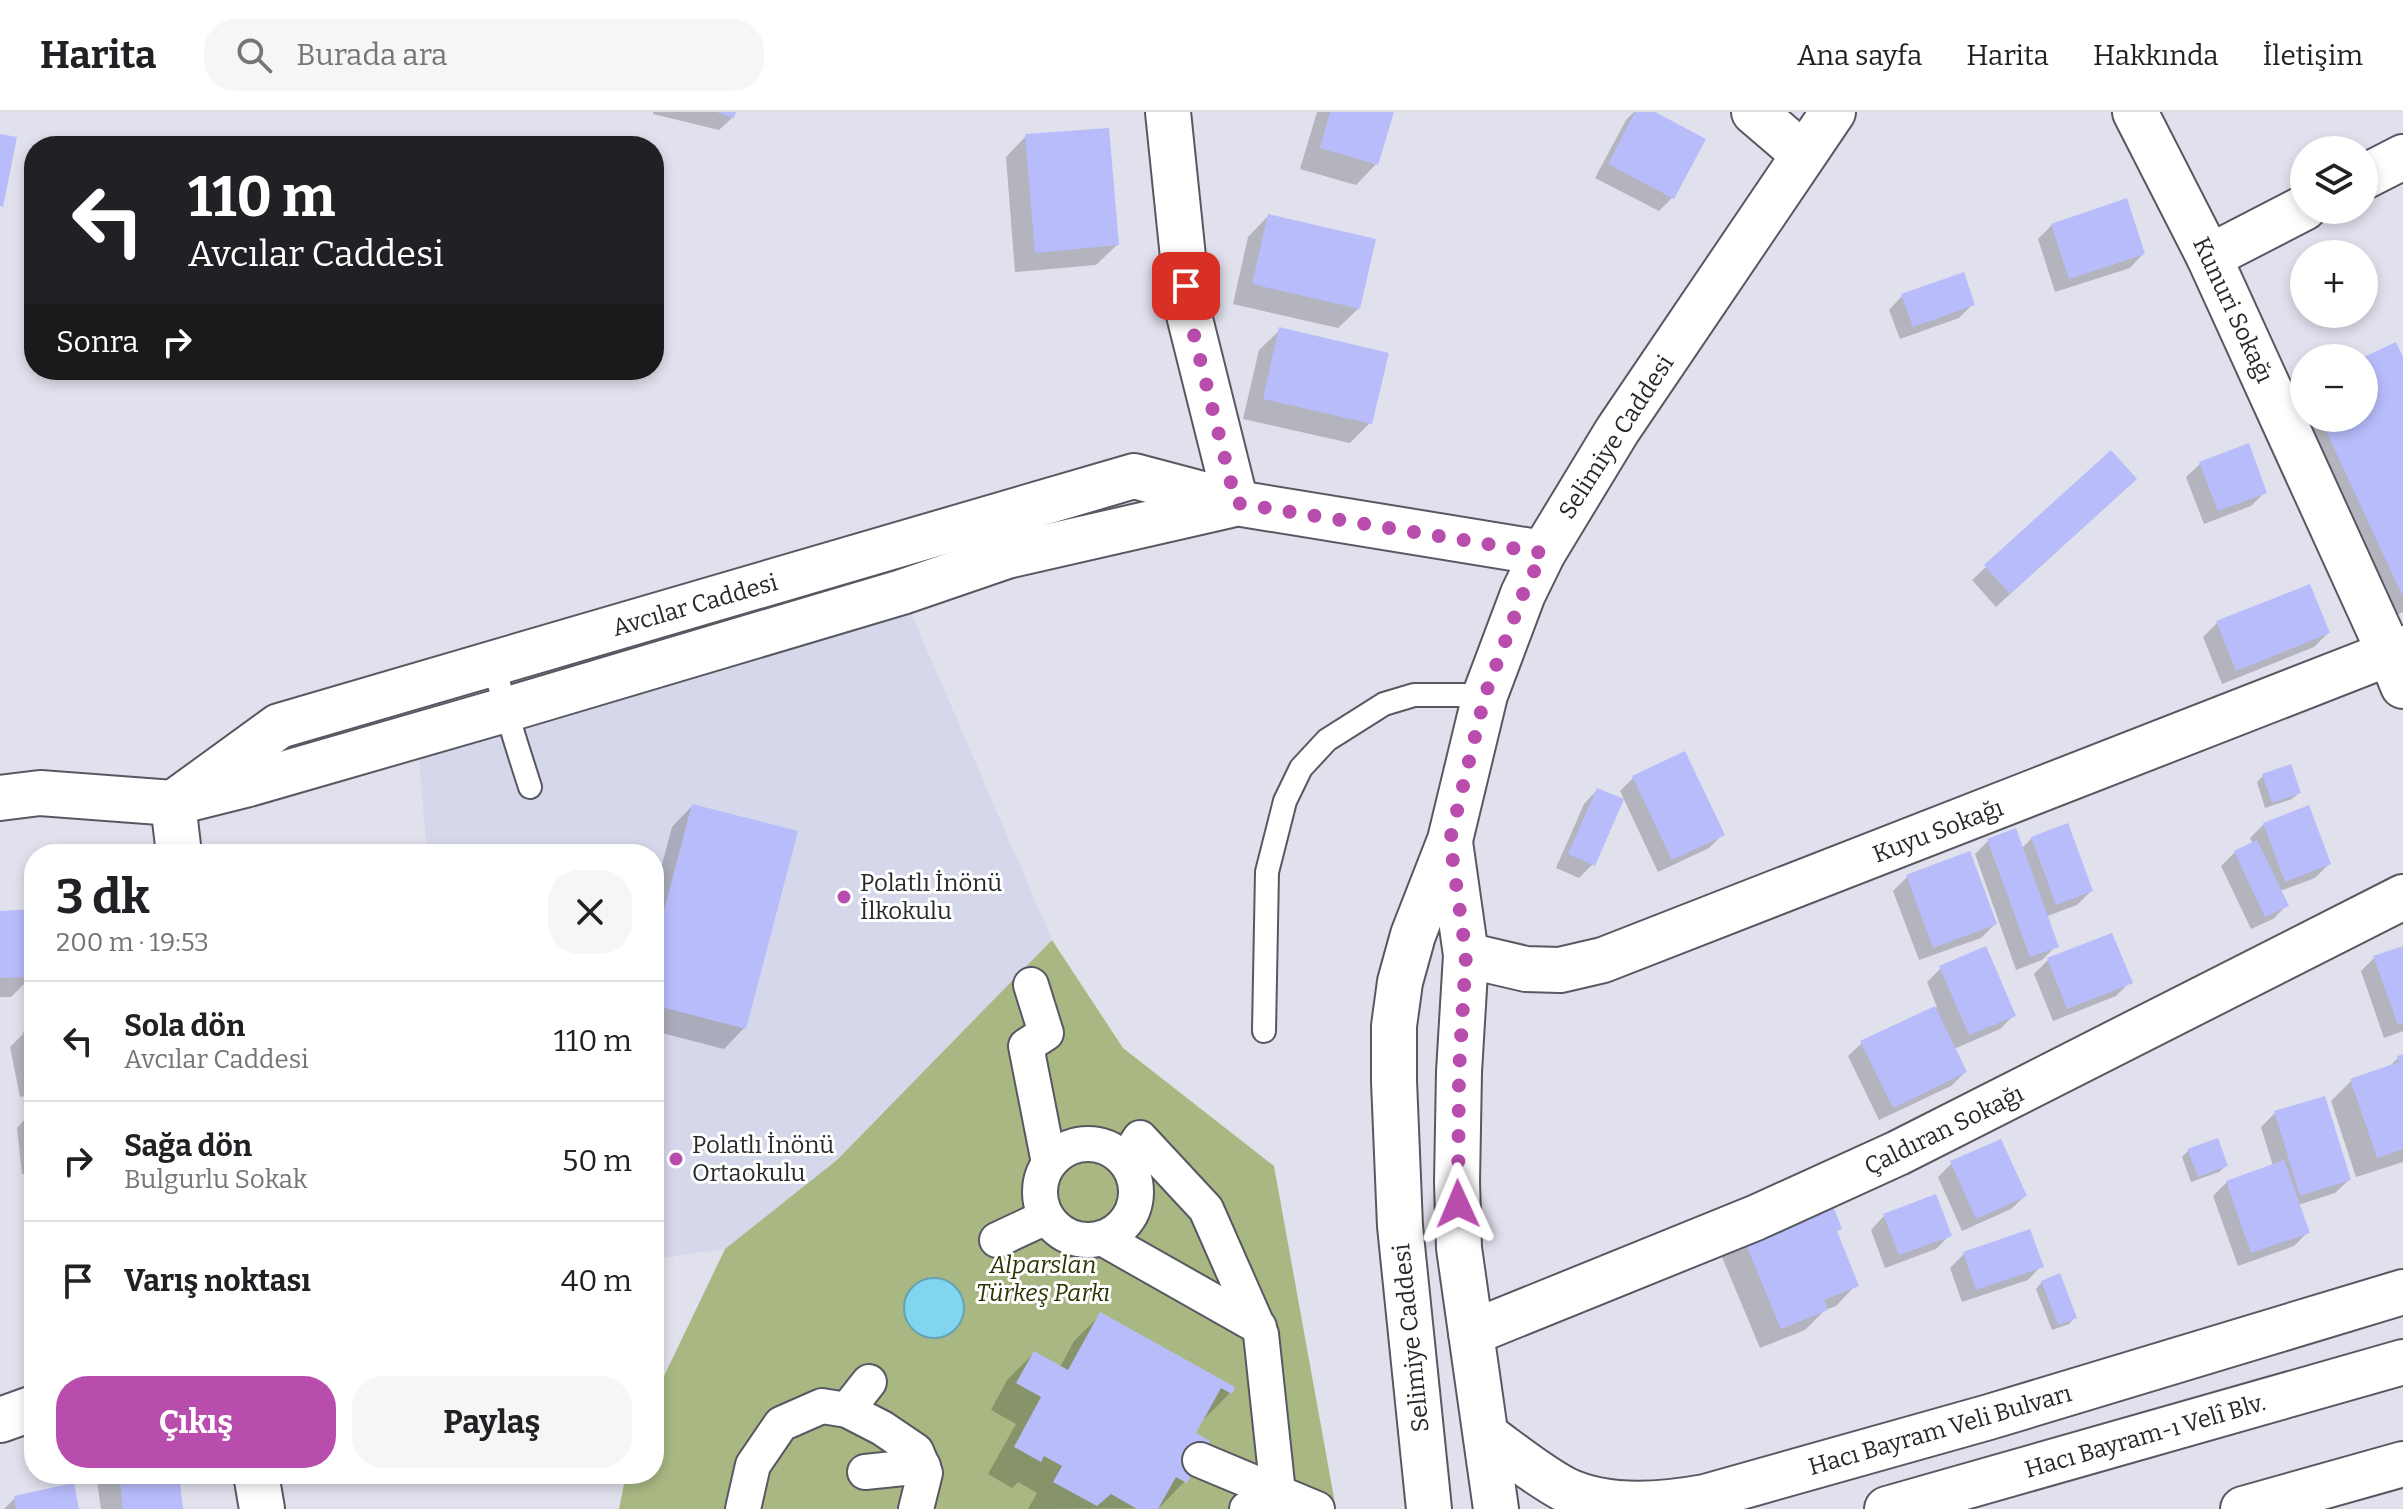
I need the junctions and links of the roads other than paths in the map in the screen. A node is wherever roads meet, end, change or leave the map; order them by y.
1 (1168, 112) edge
2 (1754, 112) edge
3 (1833, 112) edge
4 (2135, 112) edge
5 (1803, 154) junction
6 (2403, 157) edge
7 (2378, 170) edge
8 (2290, 215) edge
9 (2209, 257) junction
10 (1236, 503) junction
11 (1543, 553) junction
12 (494, 663) junction
13 (2399, 663) edge
14 (1485, 695) junction
15 (505, 710) junction
16 (530, 787) dead end
17 (0, 798) edge
18 (173, 803) junction
19 (1450, 840) junction
20 (178, 844) edge
21 (2403, 897) edge
22 (1466, 955) junction
23 (1031, 985) dead end
24 (1264, 1031) dead end
25 (1125, 1161) junction
26 (1049, 1163) junction
27 (1046, 1217) junction
28 (1102, 1238) junction
29 (997, 1240) dead end
30 (2403, 1292) edge
31 (1259, 1327) junction
32 (1471, 1333) junction
33 (2403, 1362) edge
34 (869, 1382) dead end
35 (847, 1410) junction
36 (24, 1412) edge
37 (0, 1420) edge
38 (1486, 1435) junction
39 (1200, 1460) dead end
40 (2403, 1464) edge
41 (923, 1466) junction
42 (865, 1472) dead end
43 (258, 1484) edge
44 (1278, 1493) junction
45 (262, 1509) edge
46 (743, 1509) edge
47 (916, 1509) edge
48 (1247, 1509) edge
49 (1317, 1509) edge
50 (1429, 1509) edge
51 (1496, 1509) edge
52 (1887, 1509) edge
53 (2243, 1509) edge

1 - 10 main road
2 - 5 main road
3 - 5 main road, Selimiye Caddesi
4 - 9 main road, Kunuri Sokağı
5 - 11 main road, Selimiye Caddesi
6 - 7 main road
8 - 9 main road
9 - 13 main road, Kunuri Sokağı
10 - 11 main road, Avcılar Caddesi
10 - 12 main road, Avcılar Caddesi
10 - 15 main road, Avcılar Caddesi
11 - 14 main road, Selimiye Caddesi
12 - 15 lane
12 - 18 main road, Avcılar Caddesi
13 - 22 main road, Kuyu Sokağı
14 - 19 main road, Selimiye Caddesi
14 - 24 lane
15 - 16 lane
15 - 18 main road, Avcılar Caddesi
17 - 18 main road, Avcılar Caddesi
18 - 20 main road
19 - 22 main road, Selimiye Caddesi
19 - 50 main road, Selimiye Caddesi
21 - 32 main road, Çaldıran Sokağı
22 - 32 main road, Selimiye Caddesi
23 - 26 street
25 - 26 street
25 - 28 street
25 - 31 street
26 - 27 street
27 - 28 street
27 - 29 street
28 - 31 street
30 - 38 main road, Hacı Bayram Veli Bulvarı
31 - 44 street
32 - 38 main road, Selimiye Caddesi
33 - 52 main road, Hacı Bayram-ı Velî Blv.
34 - 35 street
35 - 41 street
35 - 46 street
36 - 37 main road
38 - 51 main road, Selimiye Caddesi
39 - 44 street
40 - 53 main road
41 - 42 street
41 - 47 street
43 - 45 main road
44 - 48 street
44 - 49 street

